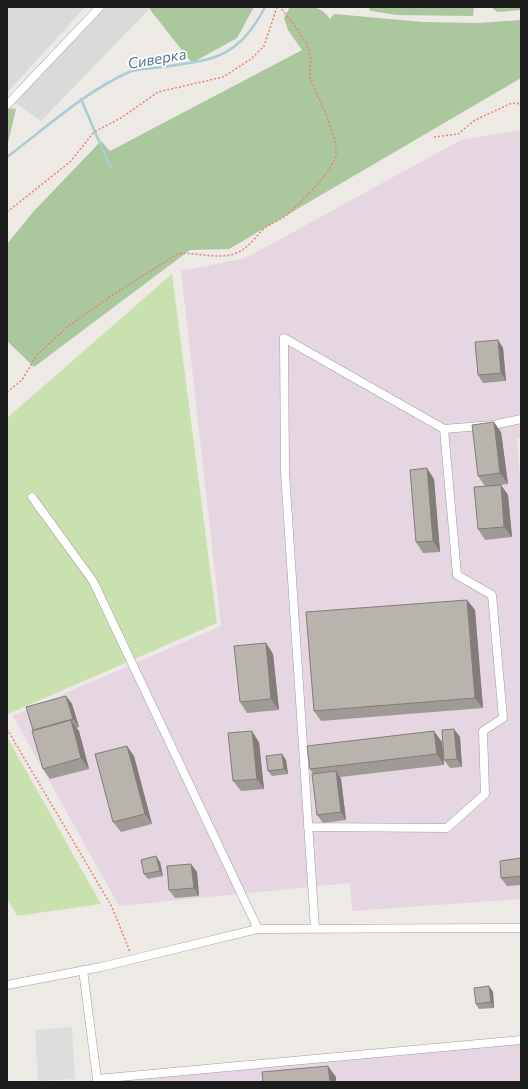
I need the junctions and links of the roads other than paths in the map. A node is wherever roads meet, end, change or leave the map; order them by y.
1 (100, 7) edge
2 (7, 105) edge
3 (521, 419) edge
4 (444, 429) junction
5 (32, 497) dead end
6 (308, 827) junction
7 (521, 928) edge
8 (258, 929) junction
9 (315, 929) junction
10 (83, 970) junction
11 (7, 985) edge
12 (521, 1040) edge

1 - 2 street
3 - 4 street
4 - 6 street
4 - 6 street
5 - 8 street
6 - 9 street
7 - 9 street
8 - 9 street
8 - 10 street
10 - 11 street
10 - 12 street

